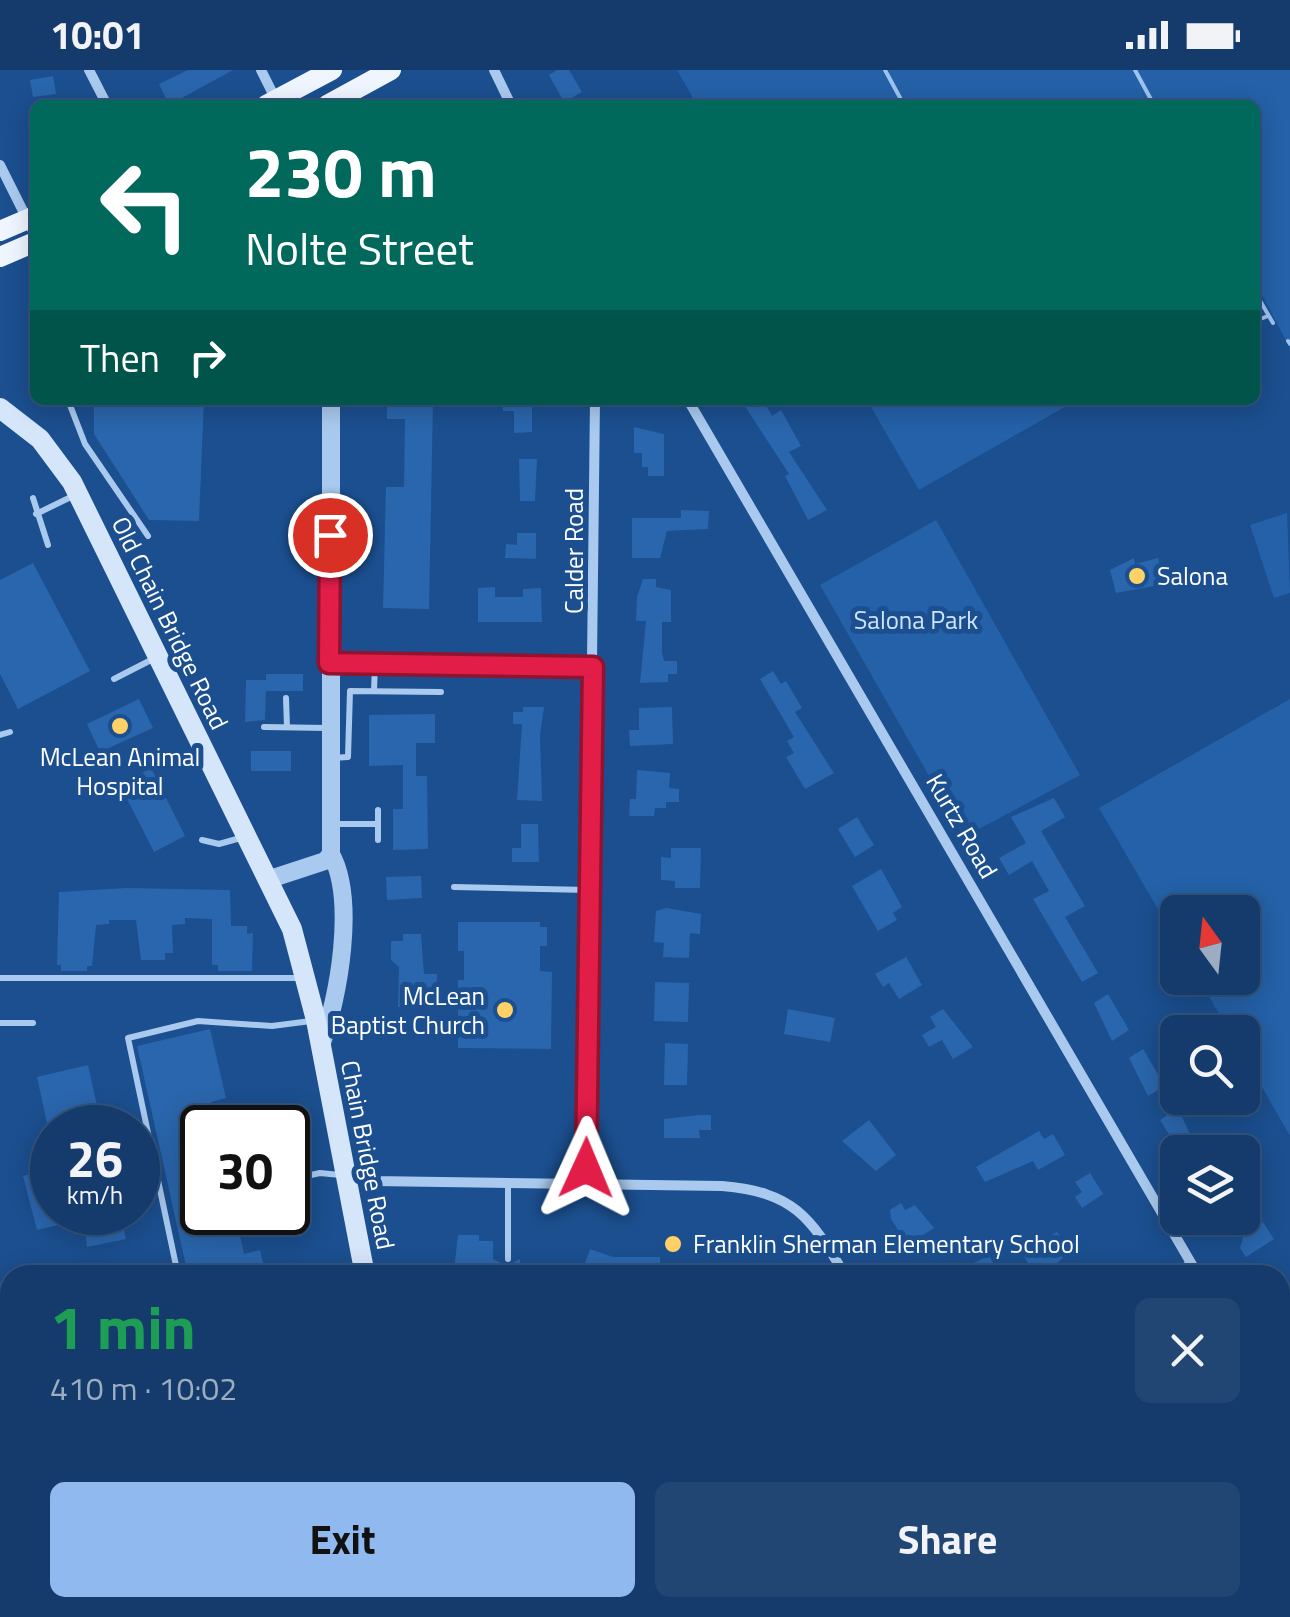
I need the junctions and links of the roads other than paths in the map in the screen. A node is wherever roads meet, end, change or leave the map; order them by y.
1 (89, 70) edge
2 (260, 70) edge
3 (332, 70) edge
4 (391, 70) edge
5 (494, 70) edge
6 (348, 99) edge
7 (104, 100) edge
8 (272, 100) edge
9 (278, 100) edge
10 (509, 100) edge
11 (0, 165) edge
12 (30, 222) edge
13 (30, 228) edge
14 (0, 231) edge
15 (30, 231) edge
16 (0, 257) edge
17 (70, 405) edge
18 (332, 405) edge
19 (595, 405) edge
20 (691, 405) edge
21 (0, 408) edge
22 (78, 493) junction
23 (32, 498) dead end
24 (36, 514) junction
25 (148, 536) dead end
26 (48, 545) dead end
27 (159, 656) junction
28 (329, 663) junction
29 (375, 664) junction
30 (593, 667) junction
31 (114, 680) dead end
32 (374, 691) junction
33 (442, 692) dead end
34 (286, 698) dead end
35 (264, 727) dead end
36 (287, 727) junction
37 (330, 728) junction
38 (10, 732) dead end
39 (0, 735) edge
40 (331, 758) junction
41 (378, 810) dead end
42 (332, 824) junction
43 (378, 824) junction
44 (248, 836) junction
45 (202, 840) dead end
46 (378, 840) dead end
47 (331, 854) junction
48 (270, 880) junction
49 (454, 887) dead end
50 (588, 890) junction
51 (306, 977) junction
52 (0, 978) edge
53 (316, 1020) junction
54 (0, 1023) edge
55 (33, 1023) dead end
56 (321, 1044) junction
57 (310, 1175) edge
58 (347, 1176) junction
59 (586, 1183) junction
60 (508, 1184) junction
61 (508, 1259) dead end
62 (176, 1265) edge
63 (363, 1265) edge
64 (838, 1265) edge
65 (1191, 1265) edge

1 - 7 street
2 - 8 street
3 - 9 main road
4 - 6 main road
5 - 10 street
11 - 12 street
13 - 14 main road
15 - 16 main road
17 - 25 lane
18 - 28 street
19 - 30 street, Calder Road
20 - 65 street, Kurtz Road
21 - 22 main road, Old Chain Bridge Road
22 - 24 lane
22 - 27 main road, Old Chain Bridge Road
23 - 24 lane
24 - 26 lane
27 - 31 lane
27 - 44 main road, Old Chain Bridge Road
28 - 29 street
28 - 37 street
29 - 30 street
29 - 32 lane
30 - 50 street, Calder Road
32 - 33 lane
32 - 40 lane
34 - 36 lane
35 - 36 lane
36 - 37 lane
37 - 40 street
38 - 39 lane
40 - 42 street
41 - 43 lane
42 - 43 lane
42 - 47 street
43 - 46 lane
44 - 45 lane
44 - 48 main road, Old Chain Bridge Road
47 - 48 street
47 - 56 street
48 - 51 main road, Chain Bridge Road
49 - 50 lane
50 - 59 street, Calder Road
51 - 52 lane
51 - 53 main road, Chain Bridge Road
53 - 56 main road, Chain Bridge Road
53 - 62 lane
54 - 55 lane
56 - 58 main road, Chain Bridge Road
57 - 58 lane
58 - 60 street
58 - 63 main road, Chain Bridge Road
59 - 60 street
59 - 64 street
60 - 61 lane

